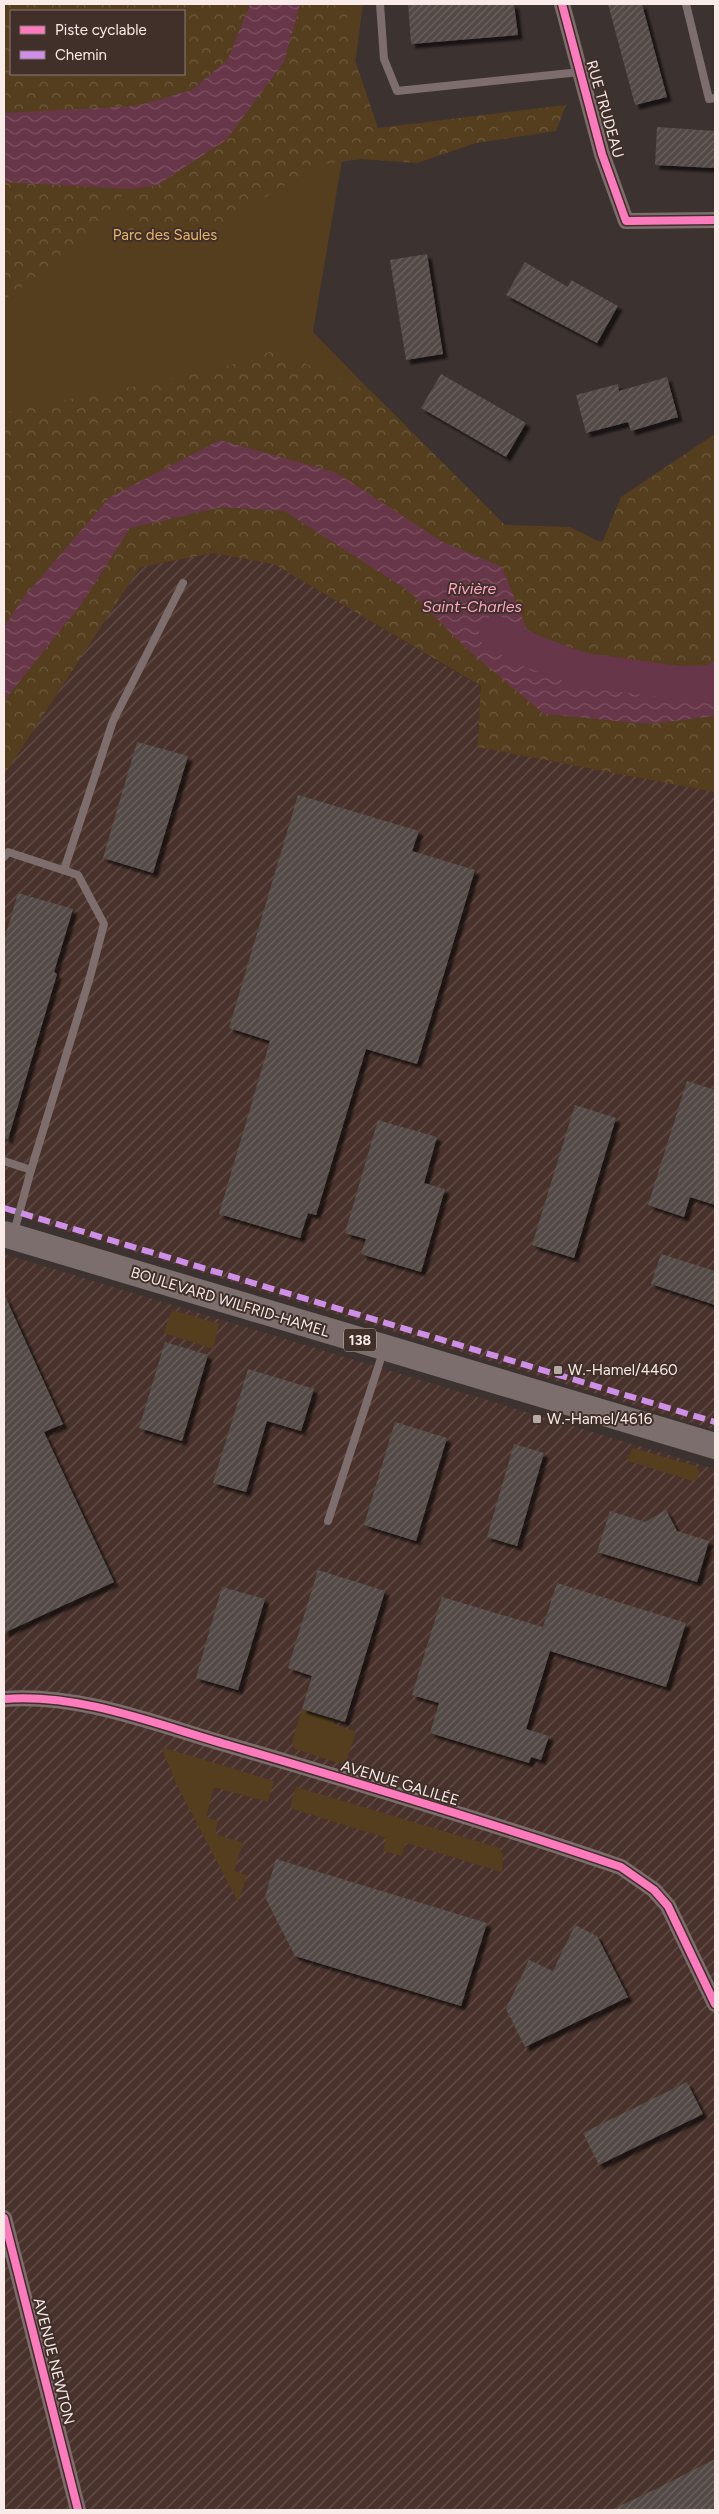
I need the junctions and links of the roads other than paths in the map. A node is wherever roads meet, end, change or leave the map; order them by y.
1 (380, 4) edge
2 (562, 4) edge
3 (686, 4) edge
4 (580, 72) junction
5 (715, 98) edge
6 (715, 220) edge
7 (184, 583) dead end
8 (4, 857) edge
9 (64, 870) junction
10 (4, 1161) edge
11 (31, 1170) junction
12 (8, 1236) edge
13 (385, 1348) junction
14 (715, 1446) edge
15 (328, 1521) dead end
16 (4, 1699) edge
17 (715, 2004) edge
18 (4, 2218) edge
19 (78, 2510) edge

1 - 4 lane
2 - 4 street, RUE TRUDEAU
3 - 5 lane
4 - 6 street, RUE TRUDEAU
7 - 9 lane
8 - 9 lane
9 - 11 lane
10 - 11 lane
11 - 12 lane
12 - 13 main road, BOULEVARD WILFRID-HAMEL / 138
13 - 14 main road, BOULEVARD WILFRID-HAMEL / 138
13 - 15 lane
16 - 17 street, AVENUE GALILÉE
18 - 19 street, AVENUE NEWTON

